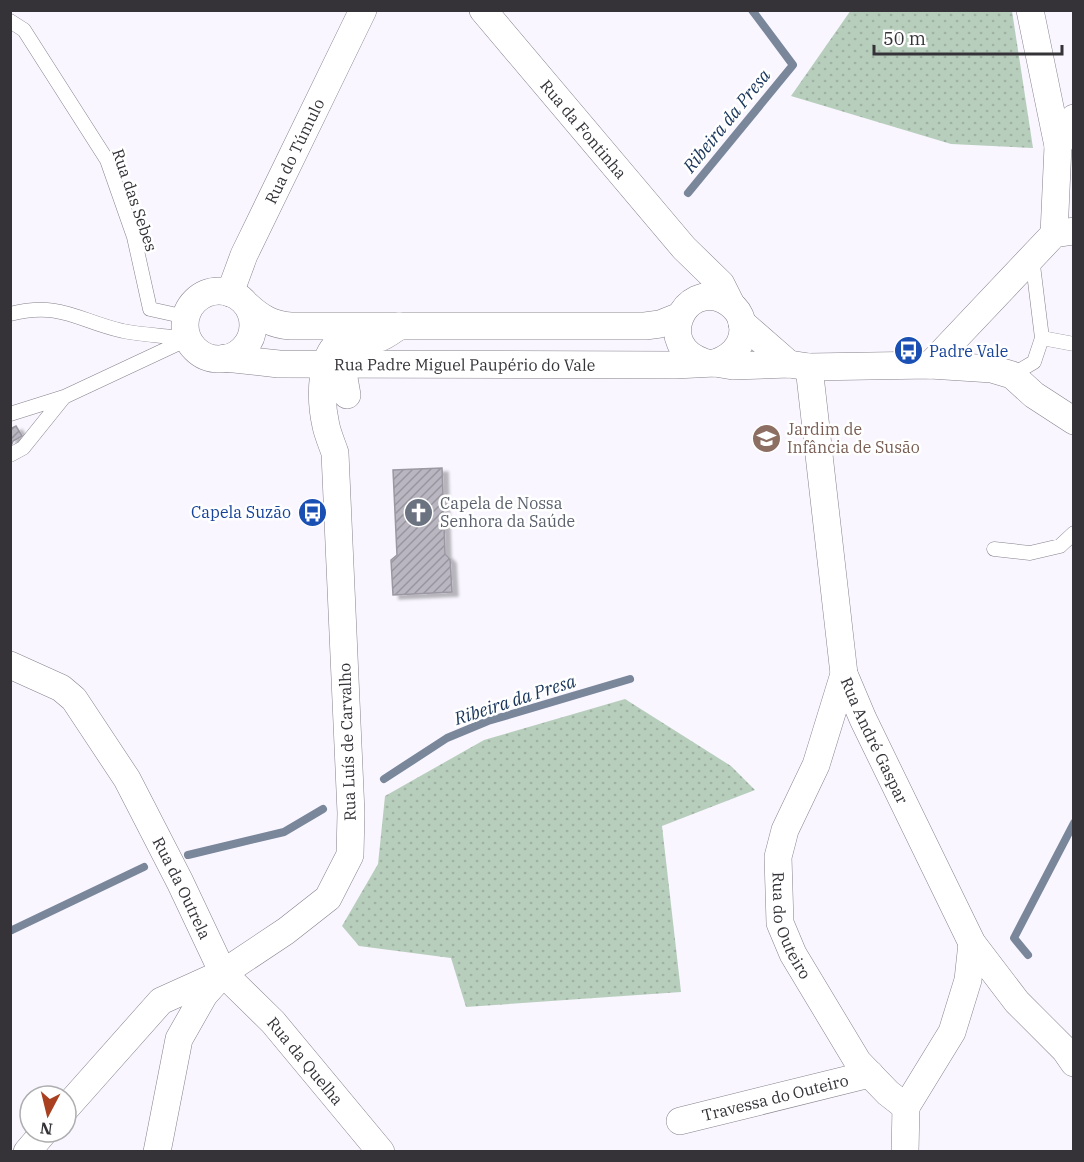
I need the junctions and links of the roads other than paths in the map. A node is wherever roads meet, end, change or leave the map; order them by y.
1 (363, 10) edge
2 (483, 10) edge
3 (1030, 10) edge
4 (10, 21) edge
5 (1074, 118) edge
6 (1058, 146) junction
7 (1064, 233) edge
8 (684, 248) junction
9 (1032, 258) junction
10 (249, 307) junction
11 (683, 312) junction
12 (10, 314) edge
13 (737, 314) junction
14 (399, 326) junction
15 (187, 328) junction
16 (1042, 338) junction
17 (1074, 344) edge
18 (225, 358) junction
19 (334, 358) junction
20 (710, 363) junction
21 (294, 364) junction
22 (369, 364) junction
23 (930, 364) junction
24 (799, 366) junction
25 (1012, 375) junction
26 (64, 397) junction
27 (334, 398) junction
28 (10, 414) edge
29 (1074, 421) edge
30 (10, 455) edge
31 (1074, 533) edge
32 (994, 549) dead end
33 (10, 665) edge
34 (844, 674) junction
35 (972, 943) junction
36 (223, 973) junction
37 (1074, 1063) edge
38 (870, 1074) junction
39 (78, 1094) edge
40 (906, 1107) junction
41 (680, 1121) dead end
42 (157, 1152) edge
43 (381, 1152) edge
44 (905, 1152) edge

1 - 10 street, Rua do Túmulo
2 - 8 street, Rua da Fontinha
3 - 6 street
4 - 15 lane, Rua das Sebes
5 - 6 street
6 - 7 street
7 - 9 street
8 - 11 street
8 - 13 street, Rua da Fontinha
9 - 16 lane
9 - 23 street
10 - 14 street
10 - 15 street
10 - 18 street
10 - 19 street
11 - 13 street
11 - 14 street
11 - 20 street
12 - 15 lane
13 - 20 street
13 - 24 street
14 - 19 street
15 - 18 street, Rua Padre Miguel Paupério do Vale
15 - 26 lane
16 - 17 lane
16 - 25 lane
18 - 21 street, Rua Padre Miguel Paupério do Vale
19 - 21 street, Rua Padre Miguel Paupério do Vale
19 - 22 street, Rua Padre Miguel Paupério do Vale
19 - 27 street, Rua Luís de Carvalho
20 - 22 street, Rua Padre Miguel Paupério do Vale
20 - 24 street, Rua Padre Miguel Paupério do Vale
21 - 27 street
22 - 27 street, Rua Luís de Carvalho
23 - 24 street, Rua Padre Miguel Paupério do Vale
23 - 25 street, Rua Padre Miguel Paupério do Vale
24 - 34 street, Rua André Gaspar
25 - 29 street
26 - 28 lane
26 - 30 lane
27 - 36 street, Rua Luís de Carvalho
31 - 32 lane
33 - 36 street, Rua da Outrela
34 - 35 street, Rua André Gaspar
34 - 38 street, Rua do Outeiro
35 - 37 street, Rua André Gaspar
35 - 40 street
36 - 39 street
36 - 42 street
36 - 43 street, Rua da Quelha
38 - 40 street, Rua do Outeiro
38 - 41 street, Travessa do Outeiro
40 - 44 street

